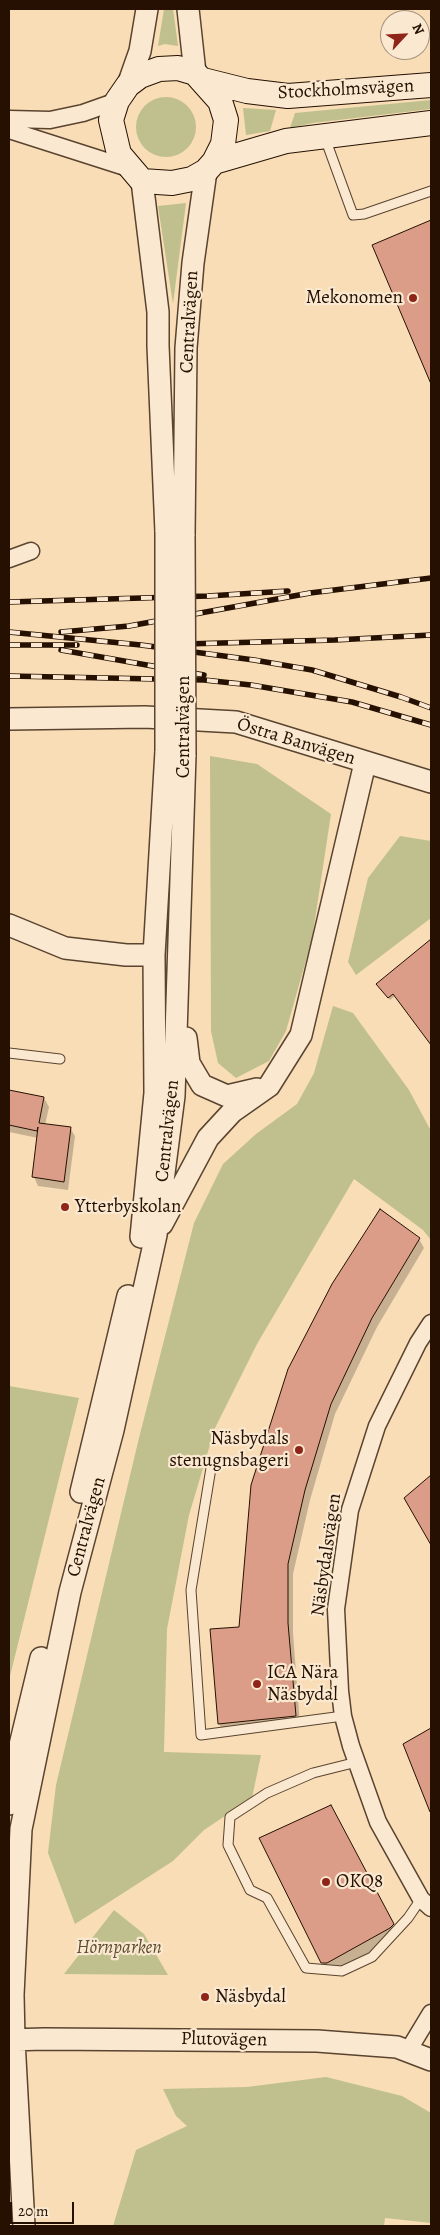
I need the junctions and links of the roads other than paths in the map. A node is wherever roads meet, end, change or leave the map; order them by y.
1 (147, 9) edge
2 (188, 9) edge
3 (199, 76) junction
4 (431, 85) edge
5 (123, 93) junction
6 (9, 119) edge
7 (431, 123) edge
8 (9, 130) edge
9 (325, 136) junction
10 (210, 166) junction
11 (137, 175) junction
12 (431, 191) edge
13 (175, 534) junction
14 (31, 551) dead end
15 (9, 559) edge
16 (9, 719) edge
17 (175, 753) junction
18 (365, 763) junction
19 (431, 782) edge
20 (9, 925) edge
21 (154, 955) junction
22 (177, 962) junction
23 (9, 1053) edge
24 (60, 1059) dead end
25 (269, 1086) junction
26 (156, 1235) junction
27 (431, 1324) edge
28 (211, 1468) dead end
29 (343, 1716) junction
30 (356, 1762) junction
31 (9, 1804) edge
32 (426, 1903) edge
33 (431, 2013) edge
34 (11, 2040) edge
35 (408, 2051) junction
36 (431, 2060) edge
37 (24, 2226) edge

1 - 5 street
2 - 3 street
3 - 4 main road, Stockholmsvägen
3 - 5 main road
3 - 10 main road
5 - 6 street
5 - 11 main road
7 - 9 main road, Stockholmsvägen
8 - 11 street
9 - 10 main road, Stockholmsvägen
9 - 12 lane
10 - 11 main road
10 - 13 street, Centralvägen
11 - 13 street, Centralvägen
13 - 17 street, Centralvägen, bridge
14 - 15 street
16 - 18 street, Östra Banvägen
17 - 21 street, Centralvägen
17 - 22 street, Centralvägen
18 - 19 street, Östra Banvägen
18 - 25 street
20 - 21 street
21 - 31 street, Centralvägen
22 - 25 street
22 - 26 street, Centralvägen
23 - 24 lane
25 - 26 street
26 - 34 street, Centralvägen
27 - 29 street, Näsbydalsvägen
28 - 29 lane
29 - 30 street, Näsbydalsvägen
30 - 32 street, Näsbydalsvägen
30 - 32 lane
33 - 35 street
34 - 35 street, Plutovägen
34 - 37 street, Centralvägen
35 - 36 street, Plutovägen

